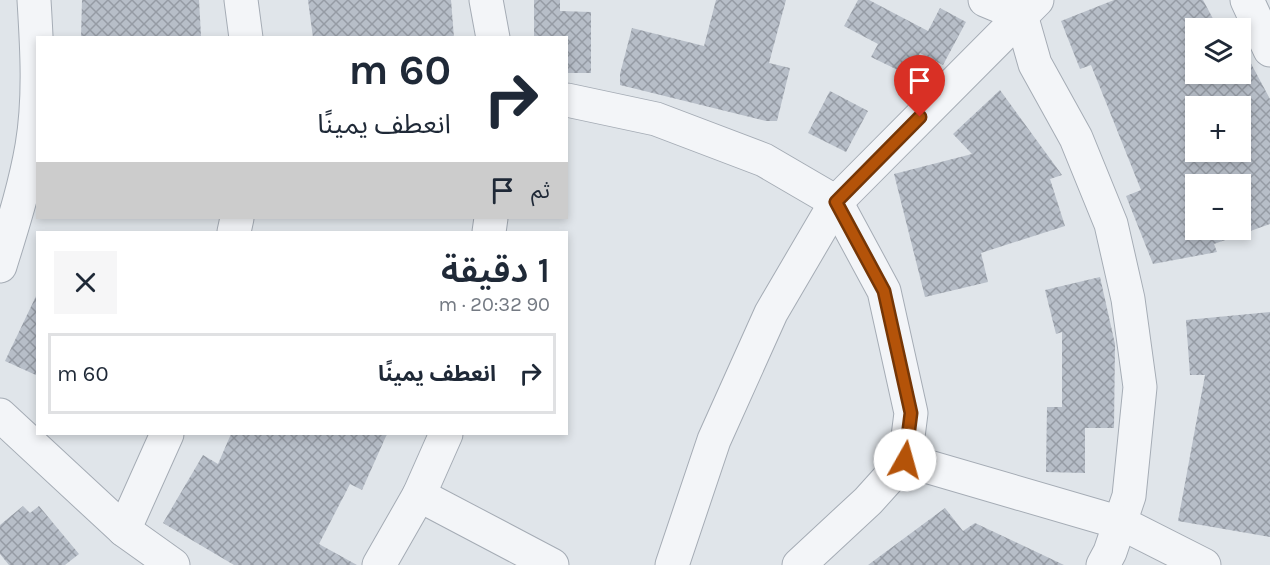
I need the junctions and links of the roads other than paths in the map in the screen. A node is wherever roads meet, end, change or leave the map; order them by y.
1 (34, 0) edge
2 (241, 0) edge
3 (486, 0) edge
4 (985, 0) edge
5 (1247, 0) edge
6 (1029, 7) edge
7 (246, 36) edge
8 (493, 36) edge
9 (1270, 50) edge
10 (568, 100) edge
11 (836, 202) junction
12 (0, 266) edge
13 (0, 415) edge
14 (167, 435) edge
15 (446, 435) edge
16 (905, 460) junction
17 (419, 495) junction
18 (1121, 523) junction
19 (124, 530) junction
20 (173, 565) edge
21 (379, 565) edge
22 (552, 565) edge
23 (672, 565) edge
24 (799, 565) edge
25 (1103, 565) edge
26 (1204, 565) edge

1 - 12 street
2 - 7 street
3 - 8 street
4 - 6 street
5 - 9 street
6 - 11 street
6 - 18 street
10 - 11 street
11 - 16 street
11 - 23 street
13 - 19 street
14 - 19 street
15 - 17 street
16 - 18 street
16 - 24 street
17 - 21 street
17 - 22 street
18 - 25 street
18 - 26 street
19 - 20 street

